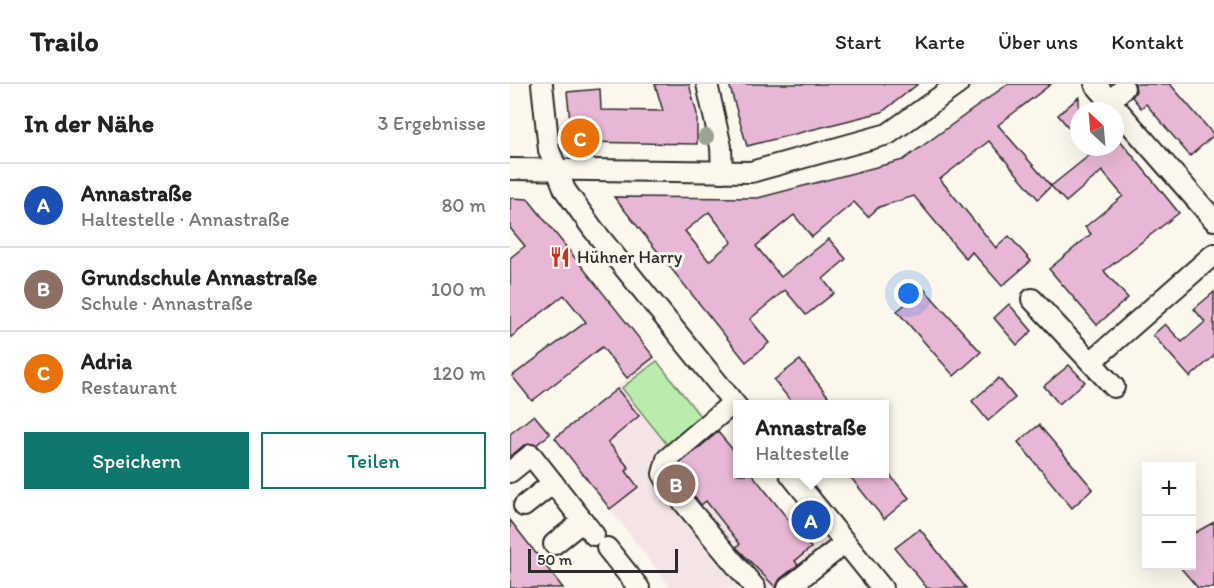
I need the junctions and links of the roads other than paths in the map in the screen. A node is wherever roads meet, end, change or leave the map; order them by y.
1 (542, 84) edge
2 (707, 84) edge
3 (958, 84) edge
4 (1095, 84) edge
5 (510, 169) edge
6 (555, 169) junction
7 (722, 172) junction
8 (1214, 220) edge
9 (1214, 254) edge
10 (1032, 299) dead end
11 (1090, 362) junction
12 (1114, 387) dead end
13 (733, 404) edge
14 (733, 408) edge
15 (510, 471) edge
16 (793, 478) edge
17 (554, 483) junction
18 (524, 506) dead end
19 (595, 535) junction
20 (845, 543) junction
21 (554, 544) dead end
22 (639, 588) edge
23 (755, 588) edge
24 (788, 588) edge
25 (882, 588) edge

1 - 6 street
2 - 7 street
3 - 7 street
4 - 8 street
5 - 6 street
6 - 7 street
6 - 13 street
9 - 11 street
10 - 11 street
11 - 12 street
14 - 23 street
15 - 17 street
16 - 20 street
17 - 18 street
17 - 19 street
19 - 21 street
19 - 22 street
20 - 24 street
20 - 25 street

